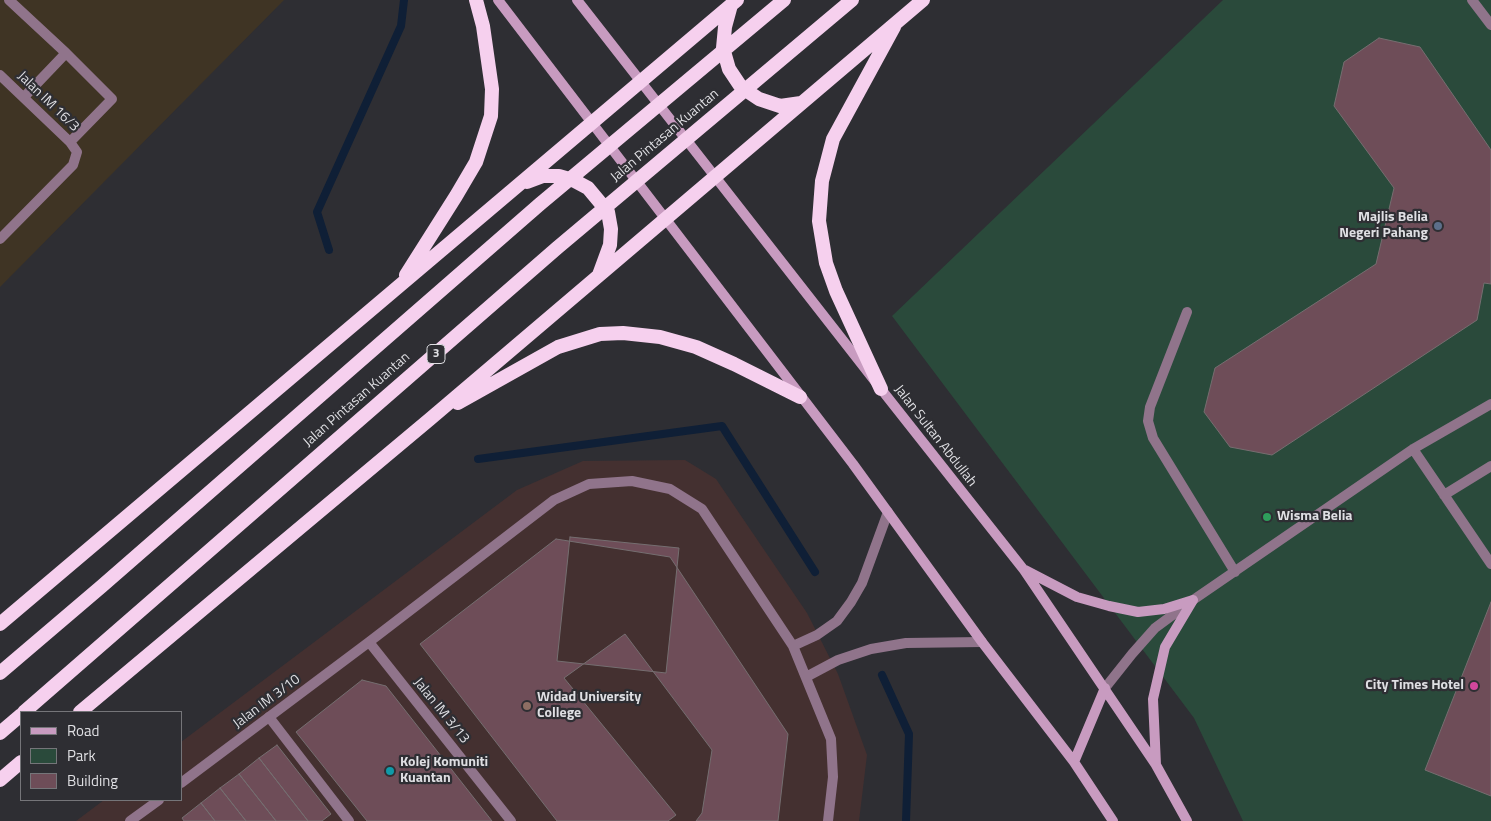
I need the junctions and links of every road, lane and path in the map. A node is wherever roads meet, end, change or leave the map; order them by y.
1 (9, 0) edge
2 (476, 0) edge
3 (498, 0) edge
4 (577, 0) edge
5 (784, 0) edge
6 (852, 0) edge
7 (923, 0) edge
8 (1472, 0) edge
9 (734, 2) edge
10 (898, 20) junction
11 (1491, 25) edge
12 (66, 53) junction
13 (0, 75) edge
14 (641, 82) junction
15 (24, 97) junction
16 (800, 103) junction
17 (592, 123) junction
18 (70, 142) junction
19 (715, 177) junction
20 (508, 194) junction
21 (665, 219) junction
22 (0, 239) edge
23 (598, 276) junction
24 (398, 287) junction
25 (1187, 312) dead end
26 (881, 389) junction
27 (800, 397) junction
28 (1491, 404) edge
29 (430, 419) junction
30 (1413, 449) junction
31 (1491, 466) edge
32 (1444, 495) junction
33 (888, 512) junction
34 (1491, 564) edge
35 (1024, 570) junction
36 (1234, 572) junction
37 (1193, 600) junction
38 (0, 624) edge
39 (369, 642) junction
40 (982, 642) junction
41 (793, 646) junction
42 (0, 673) edge
43 (806, 676) junction
44 (1105, 688) junction
45 (25, 711) edge
46 (81, 711) edge
47 (20, 716) edge
48 (269, 717) junction
49 (0, 733) edge
50 (1074, 762) junction
51 (20, 763) edge
52 (1156, 765) junction
53 (0, 780) edge
54 (182, 782) edge
55 (158, 801) edge
56 (130, 821) edge
57 (349, 821) edge
58 (511, 821) edge
59 (828, 821) edge
60 (1113, 821) edge
61 (1187, 821) edge

1 - 12 street
2 - 24 highway
3 - 17 main road
4 - 14 main road, Jalan Sultan Abdullah
5 - 42 highway, Jalan Pintasan Kuantan
6 - 45 highway, Jalan Pintasan Kuantan / 3
7 - 10 highway
8 - 11 street
9 - 14 highway
9 - 16 highway
10 - 16 highway
10 - 26 highway
12 - 15 street
12 - 18 street
13 - 15 street, Jalan IM 16/3
14 - 17 highway
14 - 19 main road, Jalan Sultan Abdullah
15 - 18 street, Jalan IM 16/3
16 - 19 highway
17 - 20 highway
17 - 21 main road
18 - 22 street, Jalan IM 16/3
19 - 21 highway
19 - 26 main road, Jalan Sultan Abdullah
20 - 23 highway
20 - 24 highway
21 - 23 highway
21 - 27 main road
23 - 29 highway
24 - 38 highway
25 - 36 street
26 - 35 main road, Jalan Sultan Abdullah
27 - 29 highway
27 - 33 main road
28 - 30 street
29 - 46 highway
30 - 32 street
30 - 36 street
31 - 32 street
32 - 34 street
33 - 40 main road
33 - 41 street
35 - 37 main road
35 - 44 main road, Jalan Sultan Abdullah
36 - 37 street
37 - 44 street
37 - 52 main road
39 - 41 street, Jalan IM 3/10
39 - 48 street, Jalan IM 3/10
39 - 58 street, Jalan IM 3/13
40 - 43 street
40 - 50 main road
41 - 43 street, Jalan IM 3/10
43 - 59 street, Jalan IM 3/10
44 - 50 main road
44 - 52 main road, Jalan Sultan Abdullah
47 - 49 highway, Jalan Pintasan Kuantan / 3
48 - 54 street, Jalan IM 3/10
48 - 57 street
50 - 60 main road
51 - 53 highway
52 - 61 main road, Jalan Sultan Abdullah
55 - 56 street

